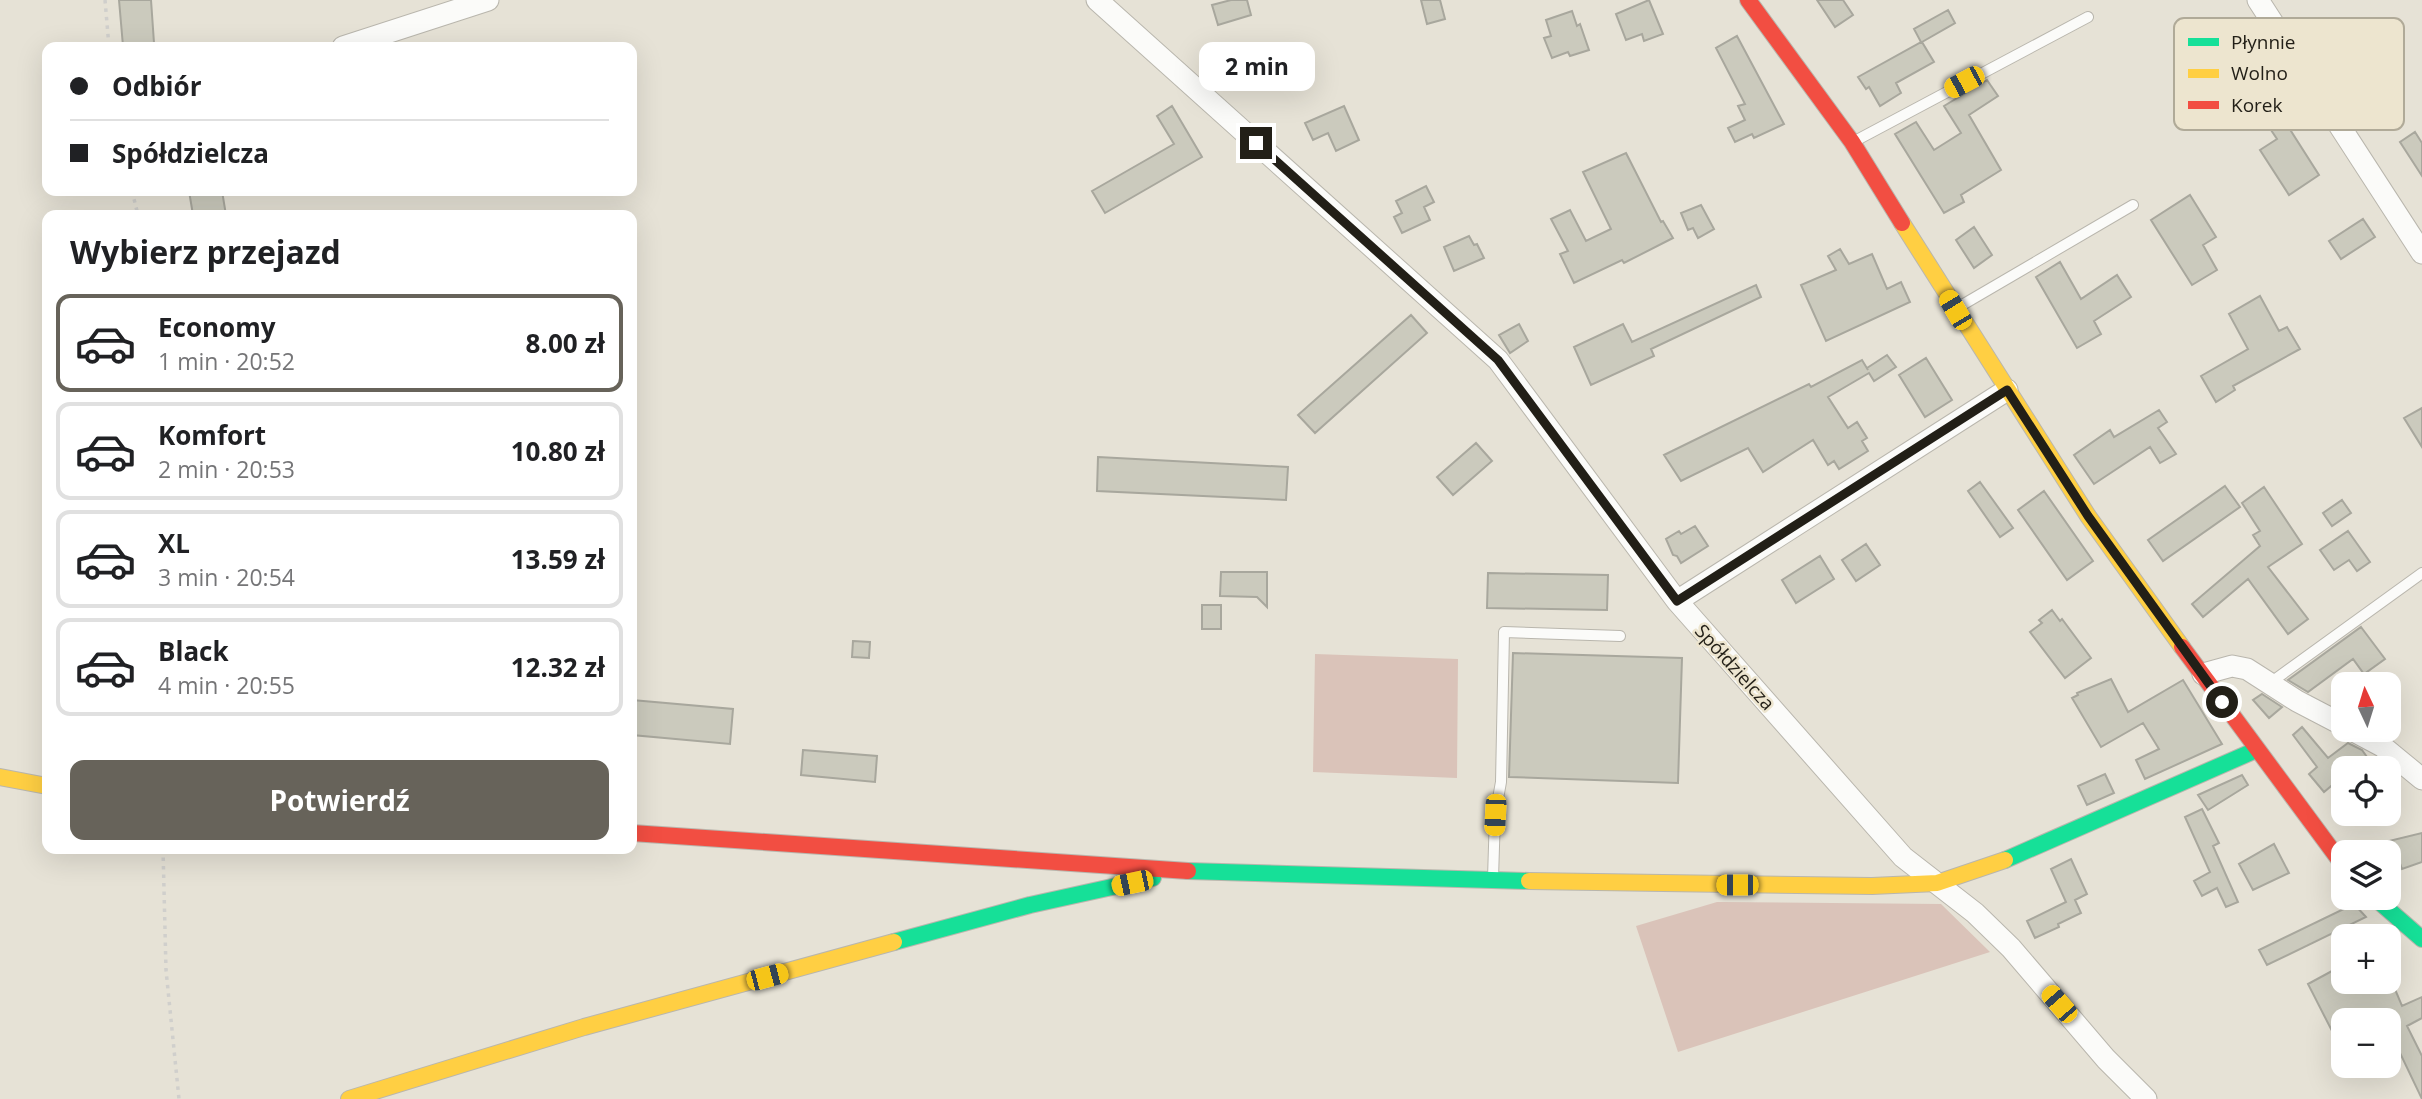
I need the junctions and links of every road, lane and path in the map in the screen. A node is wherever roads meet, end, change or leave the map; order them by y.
1 (105, 0) edge
2 (488, 0) edge
3 (1097, 0) edge
4 (2258, 0) edge
5 (1753, 2) edge
6 (2088, 17) dead end
7 (2270, 18) edge
8 (109, 42) edge
9 (358, 42) edge
10 (2342, 130) edge
11 (1852, 142) junction
12 (2133, 205) dead end
13 (2422, 253) edge
14 (1955, 310) junction
15 (2007, 390) junction
16 (2422, 573) edge
17 (1677, 601) junction
18 (1620, 636) dead end
19 (2203, 674) junction
20 (2270, 683) junction
21 (2331, 719) edge
22 (2374, 742) edge
23 (2256, 750) junction
24 (0, 777) edge
25 (2422, 779) edge
26 (42, 785) edge
27 (637, 833) edge
28 (2331, 849) edge
29 (163, 854) edge
30 (1046, 861) junction
31 (1188, 871) junction
32 (1493, 880) junction
33 (1937, 883) junction
34 (1038, 903) junction
35 (2389, 910) edge
36 (2422, 939) edge
37 (178, 1099) edge
38 (349, 1099) edge
39 (2146, 1099) edge

1 - 8 path
2 - 9 street
3 - 17 street, Spółdzielcza
4 - 7 street
5 - 11 main road
6 - 11 lane
10 - 13 street
11 - 14 main road
12 - 14 lane
14 - 15 main road
15 - 17 street
15 - 19 main road
16 - 20 lane
17 - 33 street, Spółdzielcza
18 - 32 lane
19 - 20 street
19 - 23 main road
20 - 21 street
22 - 25 street
23 - 28 main road
23 - 33 main road
24 - 26 main road
27 - 30 main road
29 - 37 path
30 - 31 main road
30 - 34 main road
31 - 32 main road
31 - 34 main road
32 - 33 main road
33 - 39 street, Spółdzielcza
34 - 38 main road
35 - 36 main road

